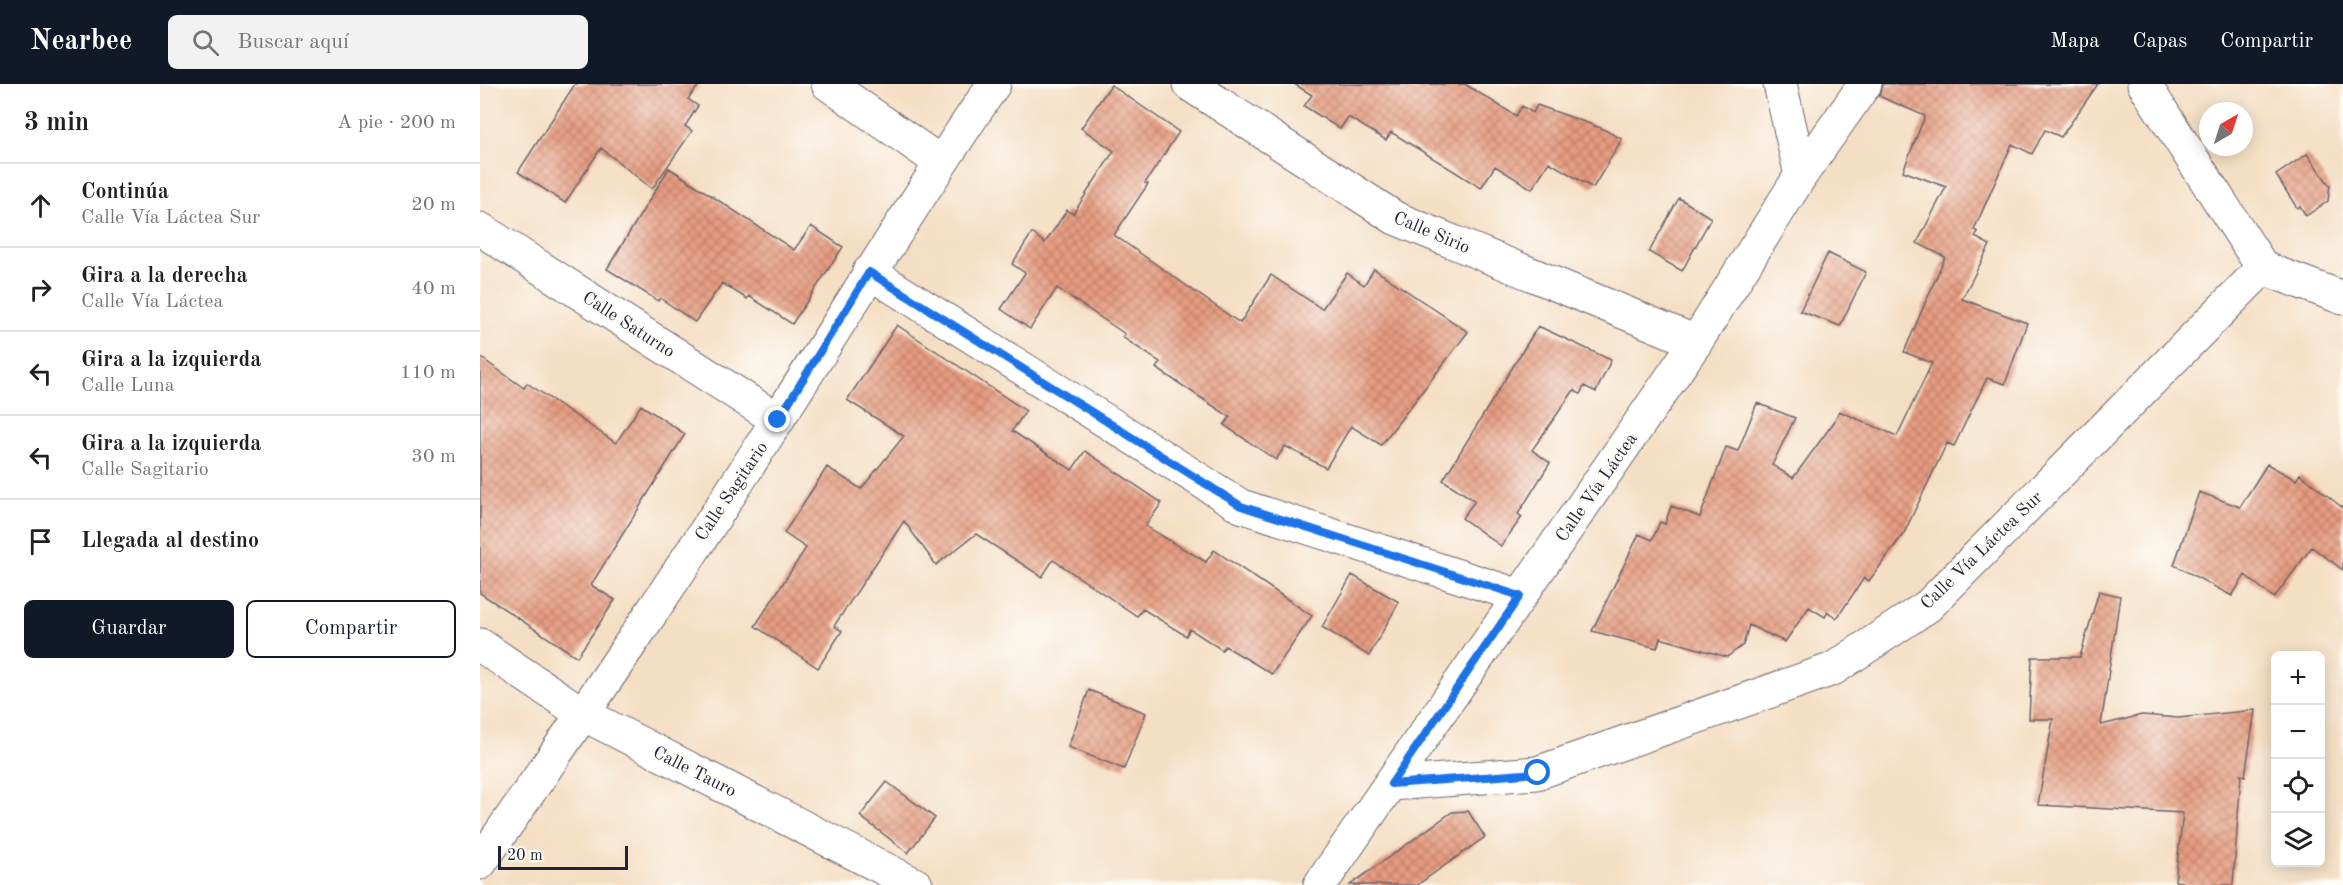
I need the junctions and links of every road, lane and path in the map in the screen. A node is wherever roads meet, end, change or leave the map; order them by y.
1 (828, 84) edge
2 (994, 84) edge
3 (1189, 84) edge
4 (1780, 84) edge
5 (1865, 84) edge
6 (2144, 84) edge
7 (940, 162) junction
8 (1801, 175) junction
9 (480, 229) edge
10 (2263, 268) junction
11 (869, 272) junction
12 (2343, 298) edge
13 (1696, 342) junction
14 (778, 420) junction
15 (1520, 596) junction
16 (480, 645) edge
17 (584, 714) junction
18 (1391, 784) junction
19 (480, 863) edge
20 (916, 885) edge
21 (1320, 885) edge

1 - 7 street
2 - 7 street, Calle Sagitario
3 - 13 street, Calle Sirio
4 - 8 street
5 - 8 street, Calle Vía Láctea
6 - 10 street
7 - 11 street, Calle Sagitario
8 - 13 street, Calle Vía Láctea
9 - 14 street, Calle Saturno
10 - 12 street
10 - 18 street, Calle Vía Láctea Sur
11 - 14 street, Calle Sagitario
11 - 15 street
13 - 15 street, Calle Vía Láctea
14 - 17 street, Calle Sagitario
15 - 18 street, Calle Vía Láctea
16 - 17 street, Calle Tauro
17 - 19 street, Calle Sagitario
17 - 20 street, Calle Tauro
18 - 21 street, Calle Vía Láctea

